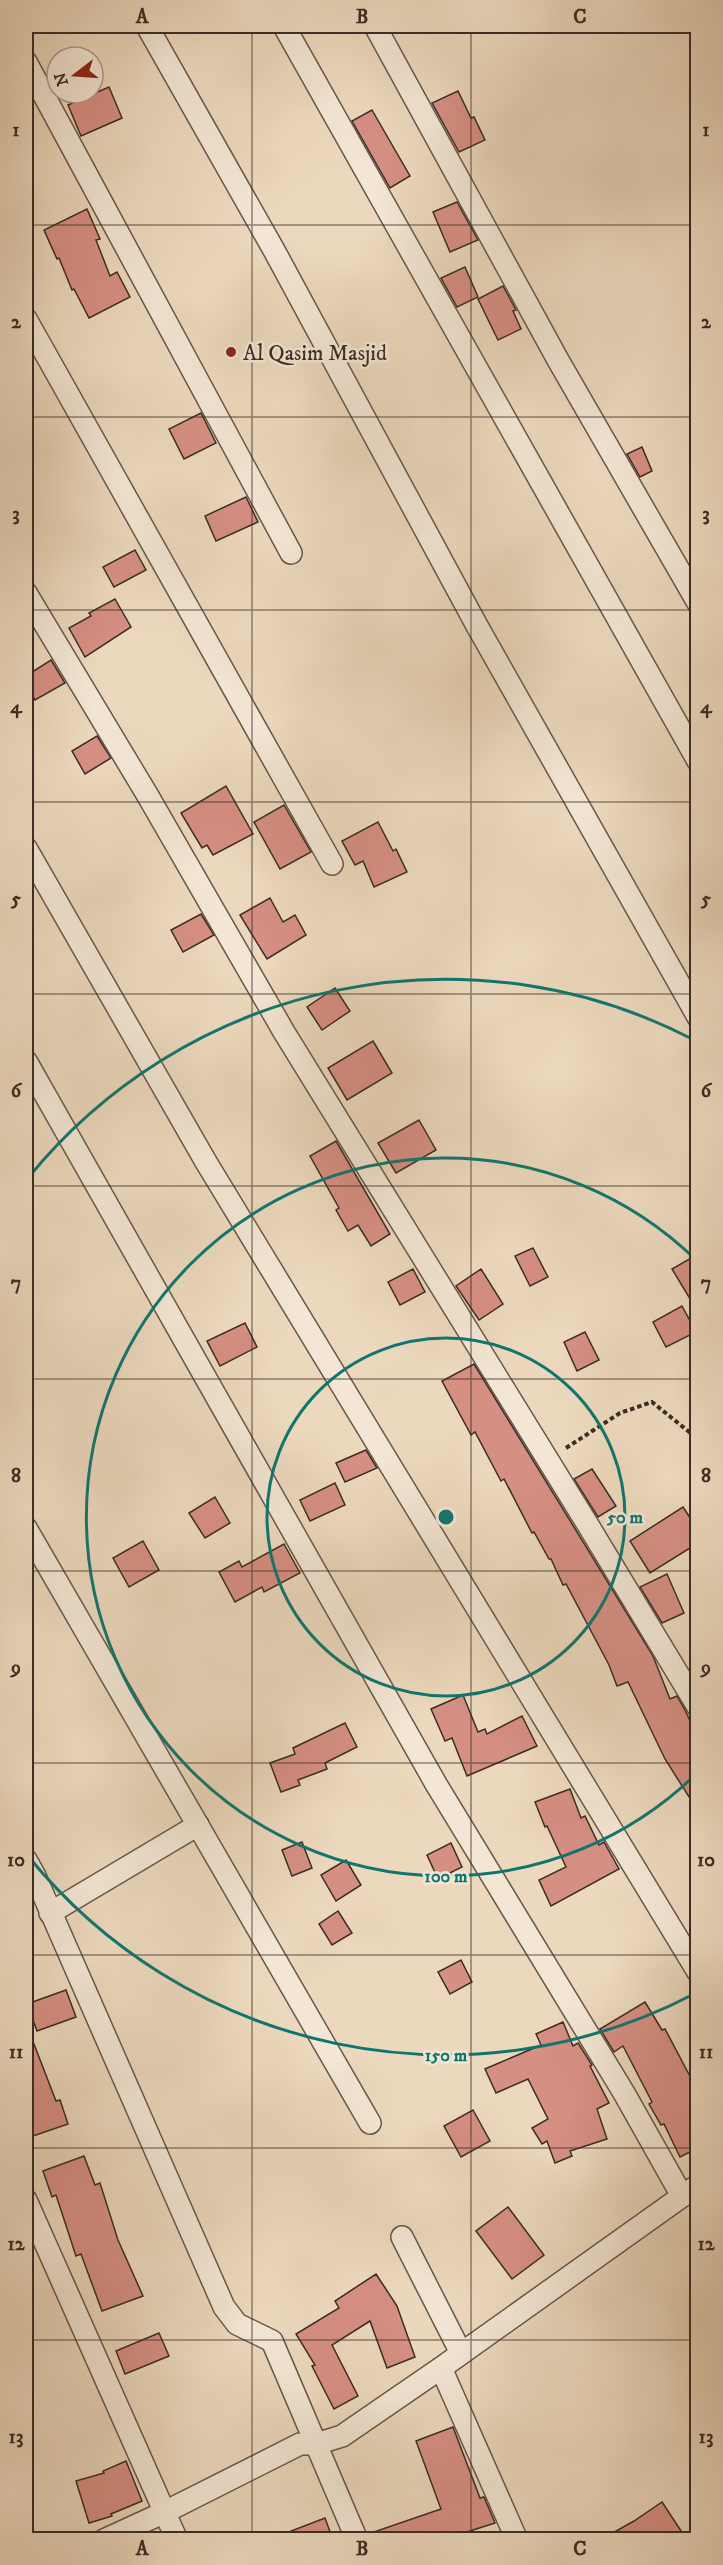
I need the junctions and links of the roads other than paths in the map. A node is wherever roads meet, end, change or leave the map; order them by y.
1 (147, 26) edge
2 (284, 26) edge
3 (375, 26) edge
4 (26, 62) edge
5 (26, 319) edge
6 (291, 554) dead end
7 (26, 594) edge
8 (698, 603) edge
9 (698, 761) edge
10 (26, 848) edge
11 (333, 864) dead end
12 (698, 1017) edge
13 (26, 1061) edge
14 (26, 1528) edge
15 (698, 1707) edge
16 (198, 1826) junction
17 (26, 1860) edge
18 (50, 1913) junction
19 (698, 1972) edge
20 (370, 2123) dead end
21 (690, 2190) edge
22 (26, 2200) edge
23 (402, 2237) dead end
24 (461, 2353) junction
25 (441, 2368) junction
26 (316, 2444) junction
27 (165, 2512) junction
28 (104, 2540) edge
29 (177, 2540) edge
30 (357, 2540) edge
31 (517, 2540) edge

1 - 12 street
2 - 9 street
3 - 8 street
4 - 6 street
5 - 11 street
7 - 15 street
10 - 19 street
13 - 21 street
14 - 16 street
16 - 18 street
16 - 20 street
17 - 18 street
18 - 26 street
21 - 24 street
22 - 27 street
23 - 24 street
24 - 25 street
25 - 26 street
25 - 31 street
26 - 27 street
26 - 30 street
27 - 28 street
27 - 29 street

